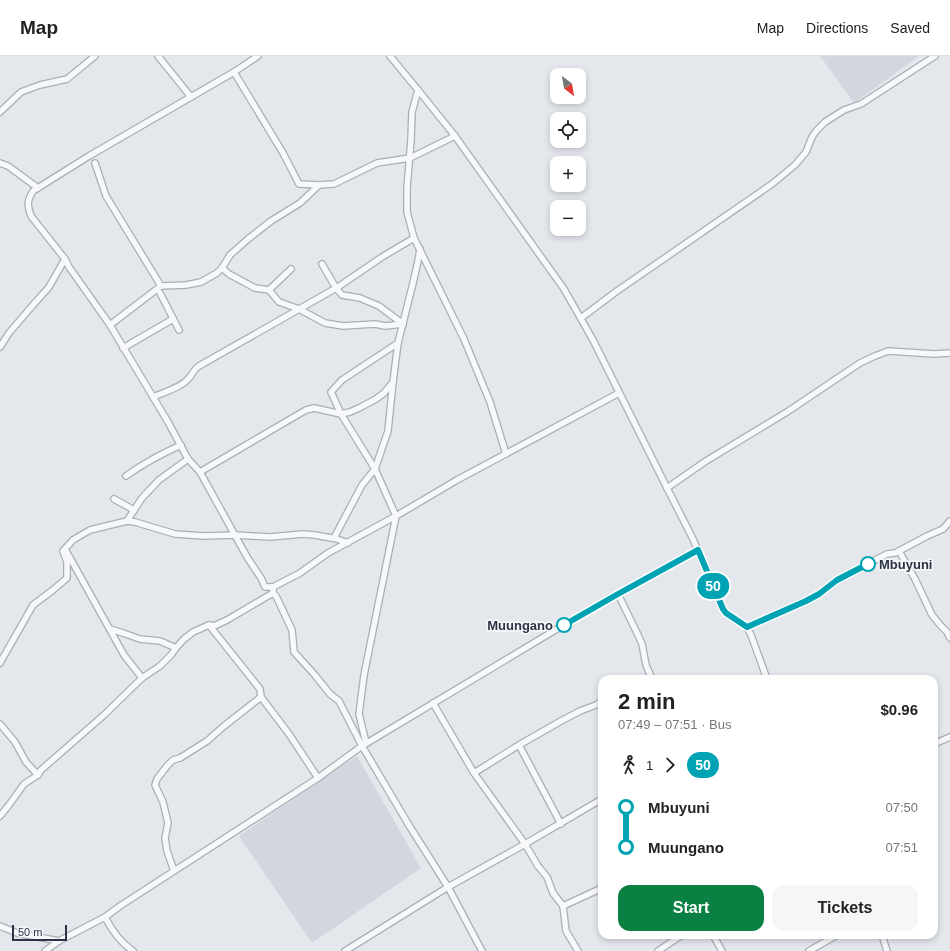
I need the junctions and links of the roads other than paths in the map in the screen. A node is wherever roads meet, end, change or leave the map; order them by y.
1 (95, 56) edge
2 (158, 56) edge
3 (258, 56) edge
4 (390, 56) edge
5 (935, 56) edge
6 (234, 72) junction
7 (418, 90) junction
8 (190, 97) junction
9 (0, 112) edge
10 (455, 136) junction
11 (410, 158) junction
12 (94, 163) dead end
13 (0, 164) edge
14 (319, 184) junction
15 (38, 188) junction
16 (414, 238) junction
17 (420, 249) junction
18 (65, 259) junction
19 (322, 264) dead end
20 (222, 268) junction
21 (291, 270) dead end
22 (161, 286) junction
23 (336, 288) junction
24 (269, 290) junction
25 (160, 293) dead end
26 (299, 309) junction
27 (581, 318) junction
28 (173, 319) junction
29 (403, 324) junction
30 (110, 325) junction
31 (179, 330) dead end
32 (398, 343) junction
33 (0, 347) edge
34 (123, 348) junction
35 (950, 353) edge
36 (393, 382) junction
37 (619, 393) junction
38 (153, 397) junction
39 (341, 414) junction
40 (180, 445) junction
41 (506, 454) junction
42 (188, 459) junction
43 (375, 469) junction
44 (200, 472) junction
45 (126, 476) dead end
46 (667, 488) junction
47 (114, 499) dead end
48 (134, 510) junction
49 (396, 516) junction
50 (127, 521) junction
51 (950, 521) edge
52 (235, 535) junction
53 (334, 538) junction
54 (348, 543) junction
55 (65, 548) junction
56 (698, 550) junction
57 (899, 552) junction
58 (273, 590) junction
59 (618, 594) junction
60 (209, 625) junction
61 (747, 627) junction
62 (110, 629) junction
63 (950, 638) edge
64 (176, 648) junction
65 (0, 663) edge
66 (650, 675) edge
67 (766, 675) edge
68 (142, 678) junction
69 (261, 697) junction
70 (433, 703) junction
71 (598, 704) edge
72 (0, 724) edge
73 (950, 737) edge
74 (938, 742) edge
75 (364, 744) junction
76 (519, 745) junction
77 (474, 773) junction
78 (38, 775) junction
79 (318, 778) junction
80 (598, 802) edge
81 (0, 816) edge
82 (561, 824) junction
83 (525, 844) junction
84 (174, 871) junction
85 (448, 887) junction
86 (598, 890) edge
87 (563, 906) junction
88 (106, 917) junction
89 (0, 926) edge
90 (676, 939) edge
91 (715, 939) edge
92 (830, 939) edge
93 (883, 939) edge
94 (59, 941) junction
95 (45, 951) edge
96 (133, 951) edge
97 (345, 951) edge
98 (482, 951) edge
99 (578, 951) edge
100 (658, 951) edge
101 (722, 951) edge
102 (809, 951) edge
103 (887, 951) edge

1 - 9 street
2 - 8 street
3 - 6 street
4 - 7 street
5 - 27 street
6 - 8 street
6 - 14 street
7 - 10 street
7 - 11 street
8 - 15 street
10 - 11 street
10 - 27 street
11 - 14 street
11 - 16 street
12 - 22 street
13 - 15 street
14 - 20 street
15 - 18 street
16 - 17 street
16 - 23 street
17 - 29 street
17 - 41 street
18 - 30 street
18 - 33 street
19 - 23 street
20 - 22 street
20 - 24 street
21 - 24 street
22 - 30 street
23 - 26 street
23 - 29 street
24 - 26 street
25 - 28 street
26 - 29 street
26 - 38 street
27 - 37 street
28 - 31 street
28 - 34 street
29 - 32 street
30 - 34 street
32 - 36 street
32 - 39 street
34 - 38 street
35 - 46 street
36 - 39 street
36 - 43 street
37 - 41 street
37 - 46 street
38 - 40 street
39 - 43 street
39 - 44 street
40 - 42 street
40 - 45 street
41 - 49 street
42 - 44 street
42 - 48 street
43 - 49 street
43 - 53 street
44 - 52 street
46 - 56 street
47 - 48 street
48 - 50 street
49 - 54 street
49 - 75 street
50 - 52 street
50 - 55 street
51 - 57 street
52 - 53 street
52 - 58 street
53 - 54 street
54 - 58 street
55 - 62 street
55 - 65 street
56 - 59 street
56 - 61 street
57 - 61 street
57 - 63 street
58 - 60 street
58 - 75 street
59 - 66 street
59 - 70 street
60 - 64 street
60 - 69 street
61 - 67 street
62 - 64 street
62 - 68 street
64 - 68 street
68 - 78 street
69 - 79 street
69 - 84 street
70 - 75 street
70 - 77 street
71 - 76 street
72 - 78 street
73 - 74 street
75 - 79 street
75 - 85 street
76 - 77 street
76 - 82 street
77 - 83 street
78 - 81 street
79 - 84 street
80 - 82 street
82 - 83 street
83 - 85 street
83 - 87 street
84 - 88 street
85 - 97 street
85 - 98 street
86 - 87 street
87 - 99 street
88 - 94 street
88 - 96 street
89 - 94 street
90 - 100 street
91 - 101 street
92 - 102 street
93 - 103 street
94 - 95 street

